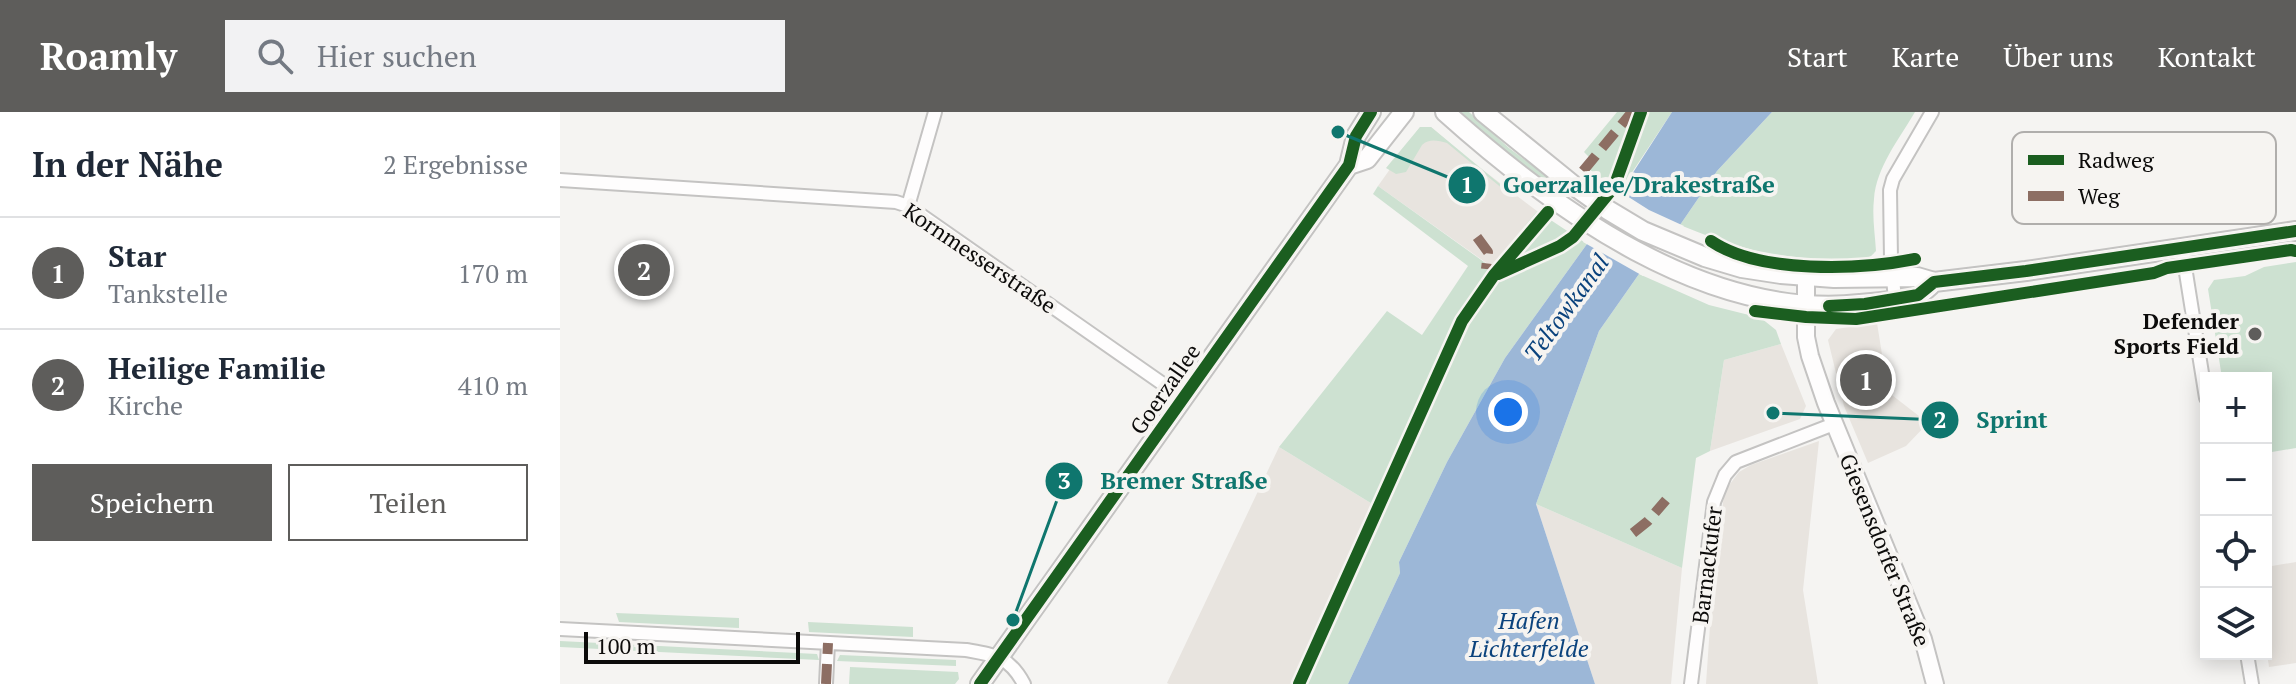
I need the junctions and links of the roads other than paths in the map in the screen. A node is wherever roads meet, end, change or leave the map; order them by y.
1 (935, 112) edge
2 (1371, 112) edge
3 (1404, 112) edge
4 (1445, 112) edge
5 (1483, 112) edge
6 (1932, 112) edge
7 (1349, 165) junction
8 (560, 180) edge
9 (908, 206) junction
10 (2296, 231) edge
11 (2182, 248) junction
12 (1806, 277) junction
13 (1892, 277) junction
14 (1934, 282) junction
15 (1895, 299) junction
16 (1806, 306) junction
17 (2202, 372) edge
18 (1183, 398) junction
19 (1834, 424) junction
20 (560, 629) edge
21 (828, 643) junction
22 (1000, 657) junction
23 (2248, 660) edge
24 (826, 684) edge
25 (980, 684) edge
26 (1024, 684) edge
27 (1691, 684) edge
28 (1935, 684) edge
29 (2252, 684) edge

1 - 9 street
2 - 7 main road, Goerzallee
3 - 7 main road, Goerzallee
4 - 16 main road
5 - 12 main road
6 - 13 street
7 - 18 main road, Goerzallee
8 - 9 street, Kornmesserstraße
9 - 18 street, Kornmesserstraße
10 - 11 main road
11 - 14 main road
11 - 17 street
12 - 13 main road
12 - 16 street, Giesensdorfer Straße
13 - 14 main road
13 - 15 street
14 - 15 main road
15 - 16 main road
16 - 19 street, Giesensdorfer Straße
18 - 22 main road, Goerzallee
19 - 27 street, Barnackufer
19 - 28 street, Giesensdorfer Straße
20 - 21 street
21 - 22 street
21 - 24 street
22 - 25 main road, Goerzallee
22 - 26 street
23 - 29 street

